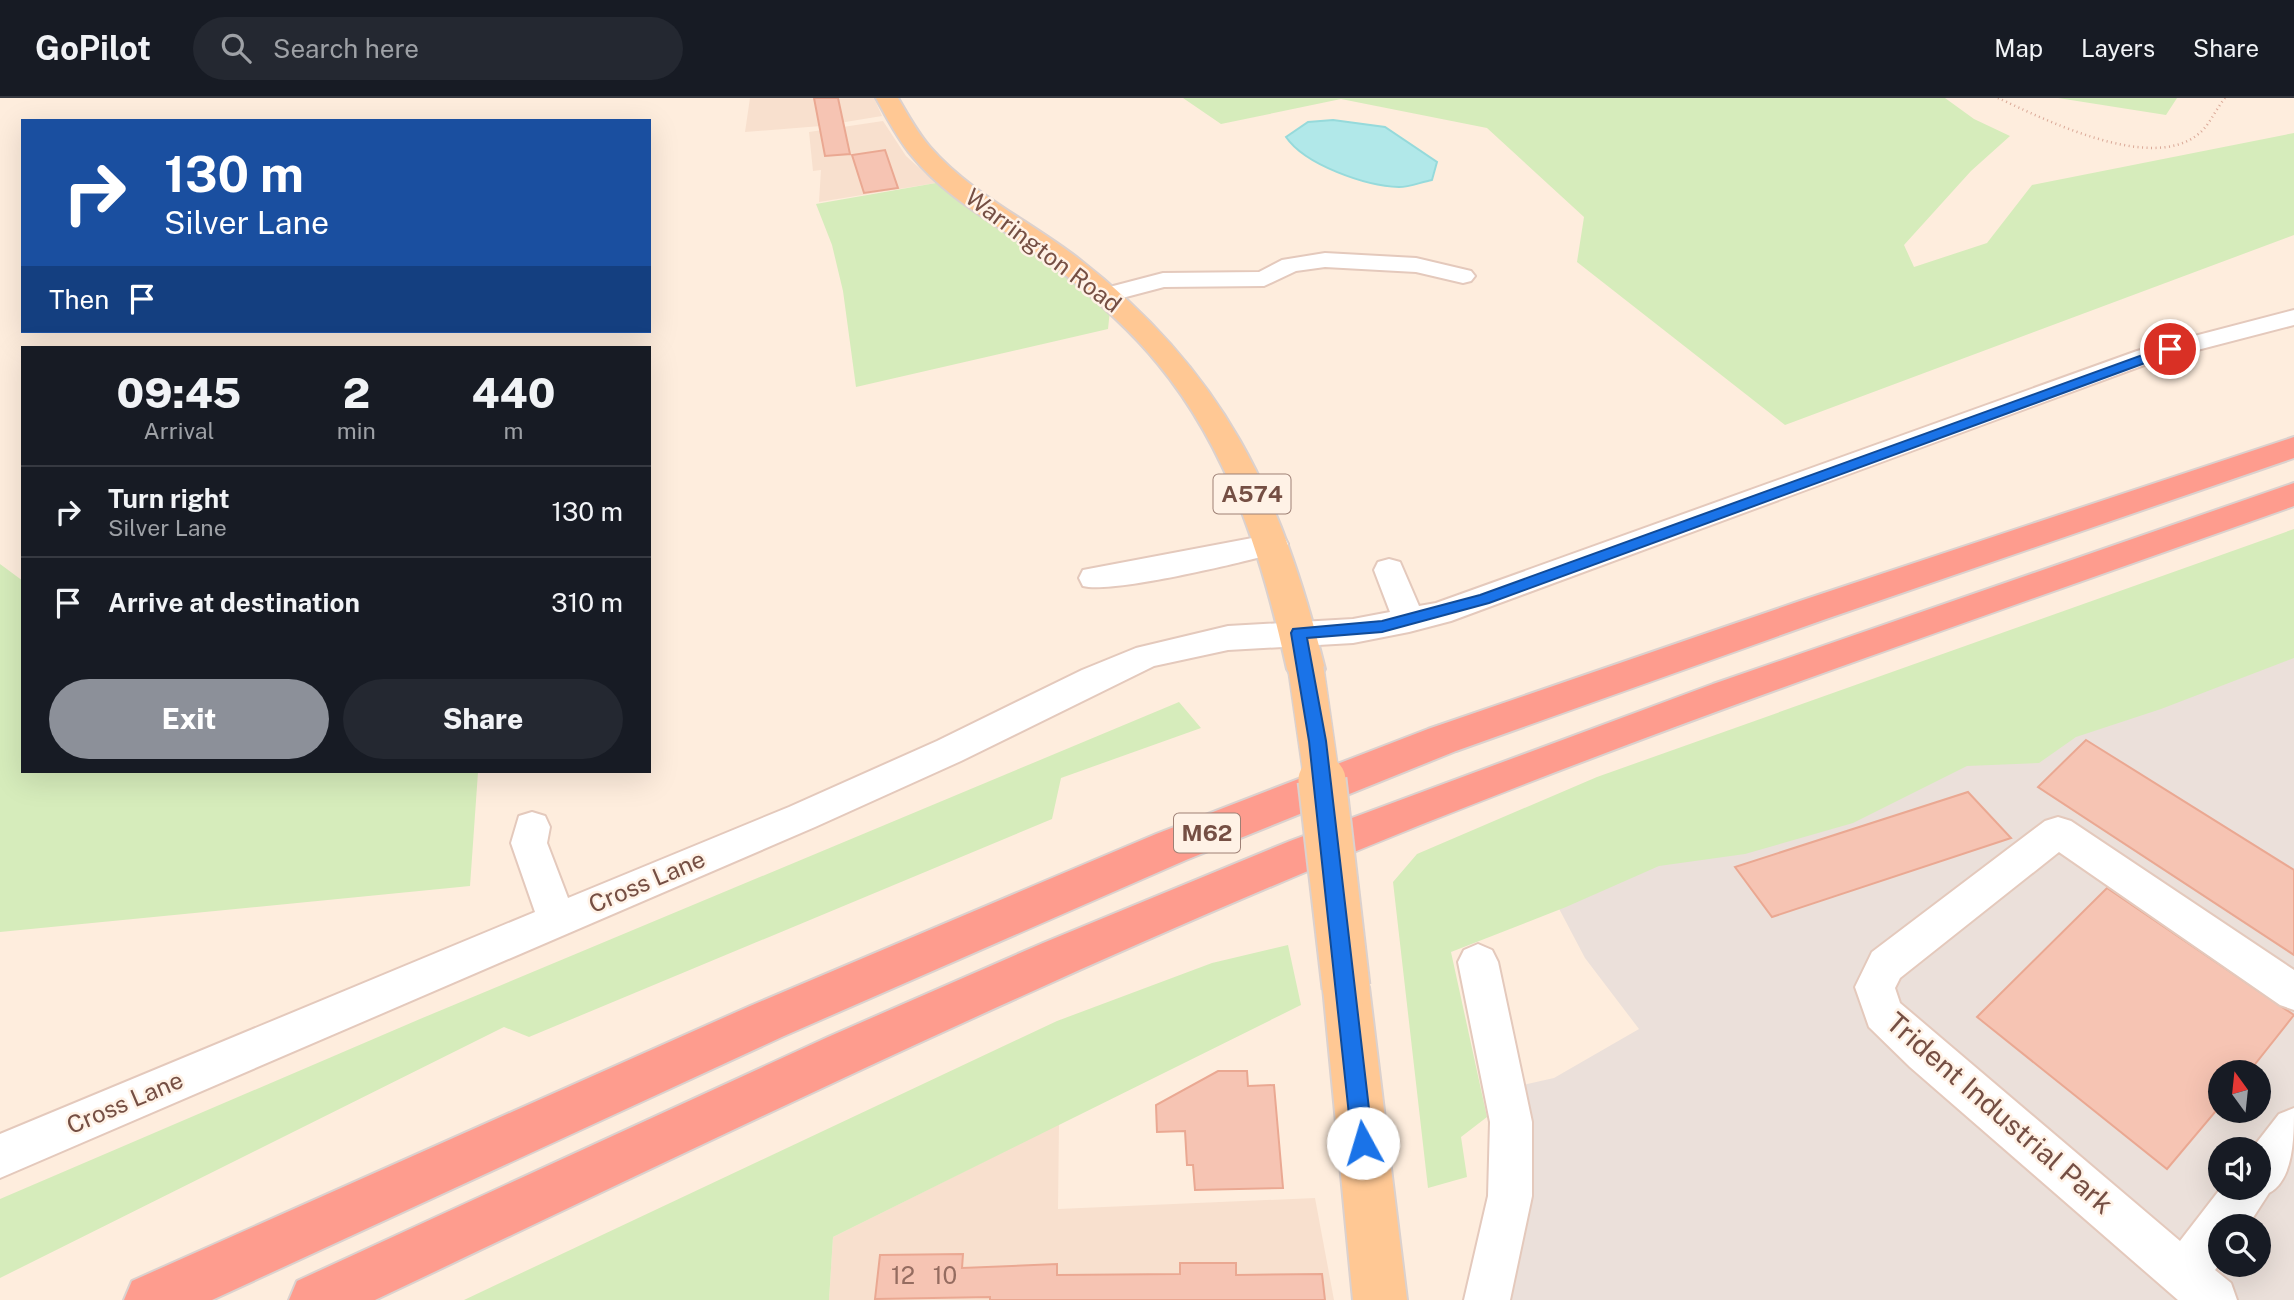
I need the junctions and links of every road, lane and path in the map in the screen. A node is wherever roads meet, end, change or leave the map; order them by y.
1 (887, 98) edge
2 (1998, 98) edge
3 (2225, 98) edge
4 (1463, 276) dead end
5 (1107, 295) junction
6 (2294, 317) edge
7 (2294, 447) edge
8 (2294, 494) edge
9 (1273, 544) junction
10 (1389, 570) dead end
11 (1094, 578) dead end
12 (1409, 621) junction
13 (1302, 651) junction
14 (532, 827) dead end
15 (557, 920) junction
16 (1478, 962) dead end
17 (2294, 992) edge
18 (2294, 1129) edge
19 (0, 1156) edge
20 (2271, 1159) edge
21 (2243, 1200) edge
22 (2199, 1287) edge
23 (151, 1300) edge
24 (316, 1300) edge
25 (1380, 1300) edge
26 (1487, 1300) edge

1 - 5 main road, Warrington Road / A574
2 - 3 path
4 - 5 street
5 - 9 main road, Warrington Road / A574
6 - 12 street, Cross Lane
7 - 23 highway, M62
8 - 24 highway, M62
9 - 11 street
9 - 13 main road, Warrington Road / A574
10 - 12 street
12 - 13 street, Cross Lane
13 - 15 street, Cross Lane
13 - 25 main road, Warrington Road / A574, bridge
14 - 15 street
15 - 19 street, Cross Lane
16 - 26 street
17 - 22 street, Trident Industrial Park
18 - 20 street
21 - 22 street, Trident Industrial Park

